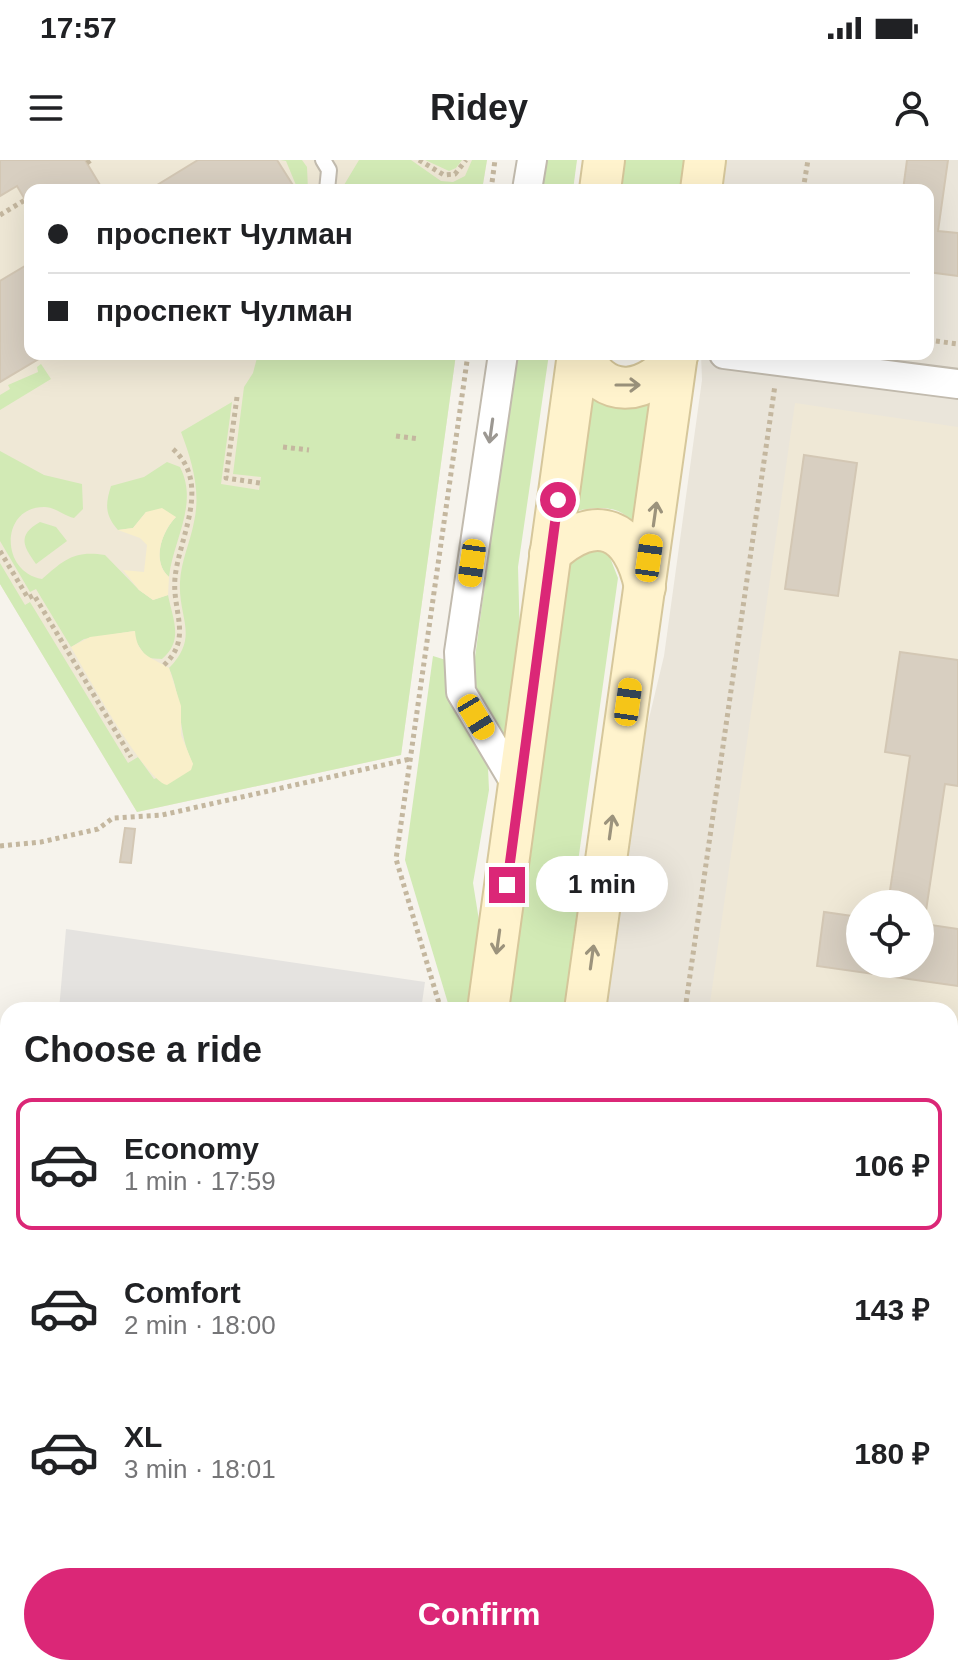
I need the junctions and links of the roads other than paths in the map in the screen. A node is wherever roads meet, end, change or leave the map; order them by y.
1 (532, 160) edge
2 (604, 160) edge
3 (705, 160) edge
4 (327, 163) edge
5 (327, 184) edge
6 (528, 184) edge
7 (601, 184) edge
8 (702, 184) edge
9 (502, 360) edge
10 (579, 360) edge
11 (583, 360) edge
12 (673, 360) edge
13 (676, 360) edge
14 (764, 360) edge
15 (958, 384) edge
16 (550, 554) junction
17 (645, 587) junction
18 (520, 791) junction
19 (489, 1002) edge
20 (586, 1002) edge

1 - 6 street
2 - 7 main road
3 - 8 main road
4 - 5 lane
9 -> 18 street
10 - 16 main road
11 -> 12 main road
17 -> 13 main road
14 - 15 street
16 - 17 main road
16 - 18 main road
20 -> 17 main road
18 -> 19 main road

